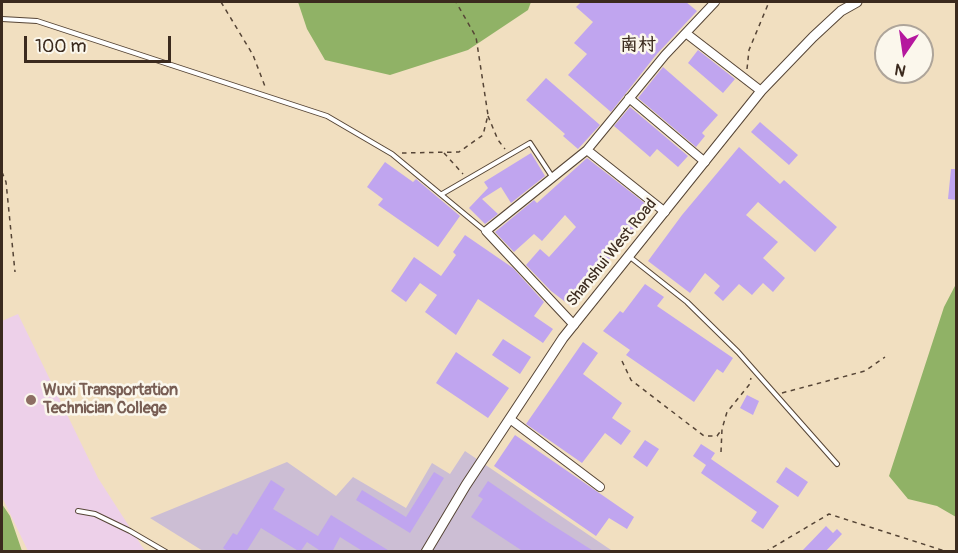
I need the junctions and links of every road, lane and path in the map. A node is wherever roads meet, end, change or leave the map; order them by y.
1 (221, 2) edge
2 (456, 2) edge
3 (716, 2) edge
4 (769, 2) edge
5 (857, 2) edge
6 (2, 19) edge
7 (687, 34) junction
8 (746, 79) junction
9 (761, 91) junction
10 (629, 98) junction
11 (280, 102) junction
12 (488, 116) junction
13 (587, 150) junction
14 (444, 153) junction
15 (392, 154) junction
16 (509, 155) junction
17 (705, 162) junction
18 (2, 172) edge
19 (468, 179) junction
20 (554, 179) junction
21 (442, 195) junction
22 (665, 212) junction
23 (486, 231) junction
24 (630, 256) junction
25 (15, 272) dead end
26 (574, 324) junction
27 (885, 357) dead end
28 (622, 361) dead end
29 (753, 369) junction
30 (777, 394) junction
31 (510, 419) junction
32 (722, 429) junction
33 (721, 452) dead end
34 (837, 464) dead end
35 (600, 487) dead end
36 (78, 511) dead end
37 (166, 552) edge
38 (426, 552) edge
39 (765, 552) edge
40 (948, 552) edge

1 - 11 path
2 - 12 path
3 - 7 street
4 - 8 path
5 - 9 street, Shanshui West Road
6 - 11 lane
7 - 8 street
7 - 10 street
8 - 9 street
9 - 17 street, Shanshui West Road
10 - 13 street
10 - 17 street
11 - 15 lane
12 - 14 path
12 - 16 path
13 - 20 street
13 - 22 street
14 - 15 path
14 - 19 path
15 - 21 lane
16 - 19 lane
16 - 20 lane
17 - 22 street, Shanshui West Road
18 - 25 path
19 - 21 lane
20 - 23 street
21 - 23 lane
22 - 24 street, Shanshui West Road
23 - 26 street
24 - 26 street, Shanshui West Road
24 - 29 lane
26 - 31 street, Shanshui West Road
27 - 30 path
28 - 32 path
29 - 30 lane
29 - 32 path
30 - 34 lane
31 - 35 street
31 - 38 street, Shanshui West Road
32 - 33 path
36 - 37 lane
39 - 40 path

